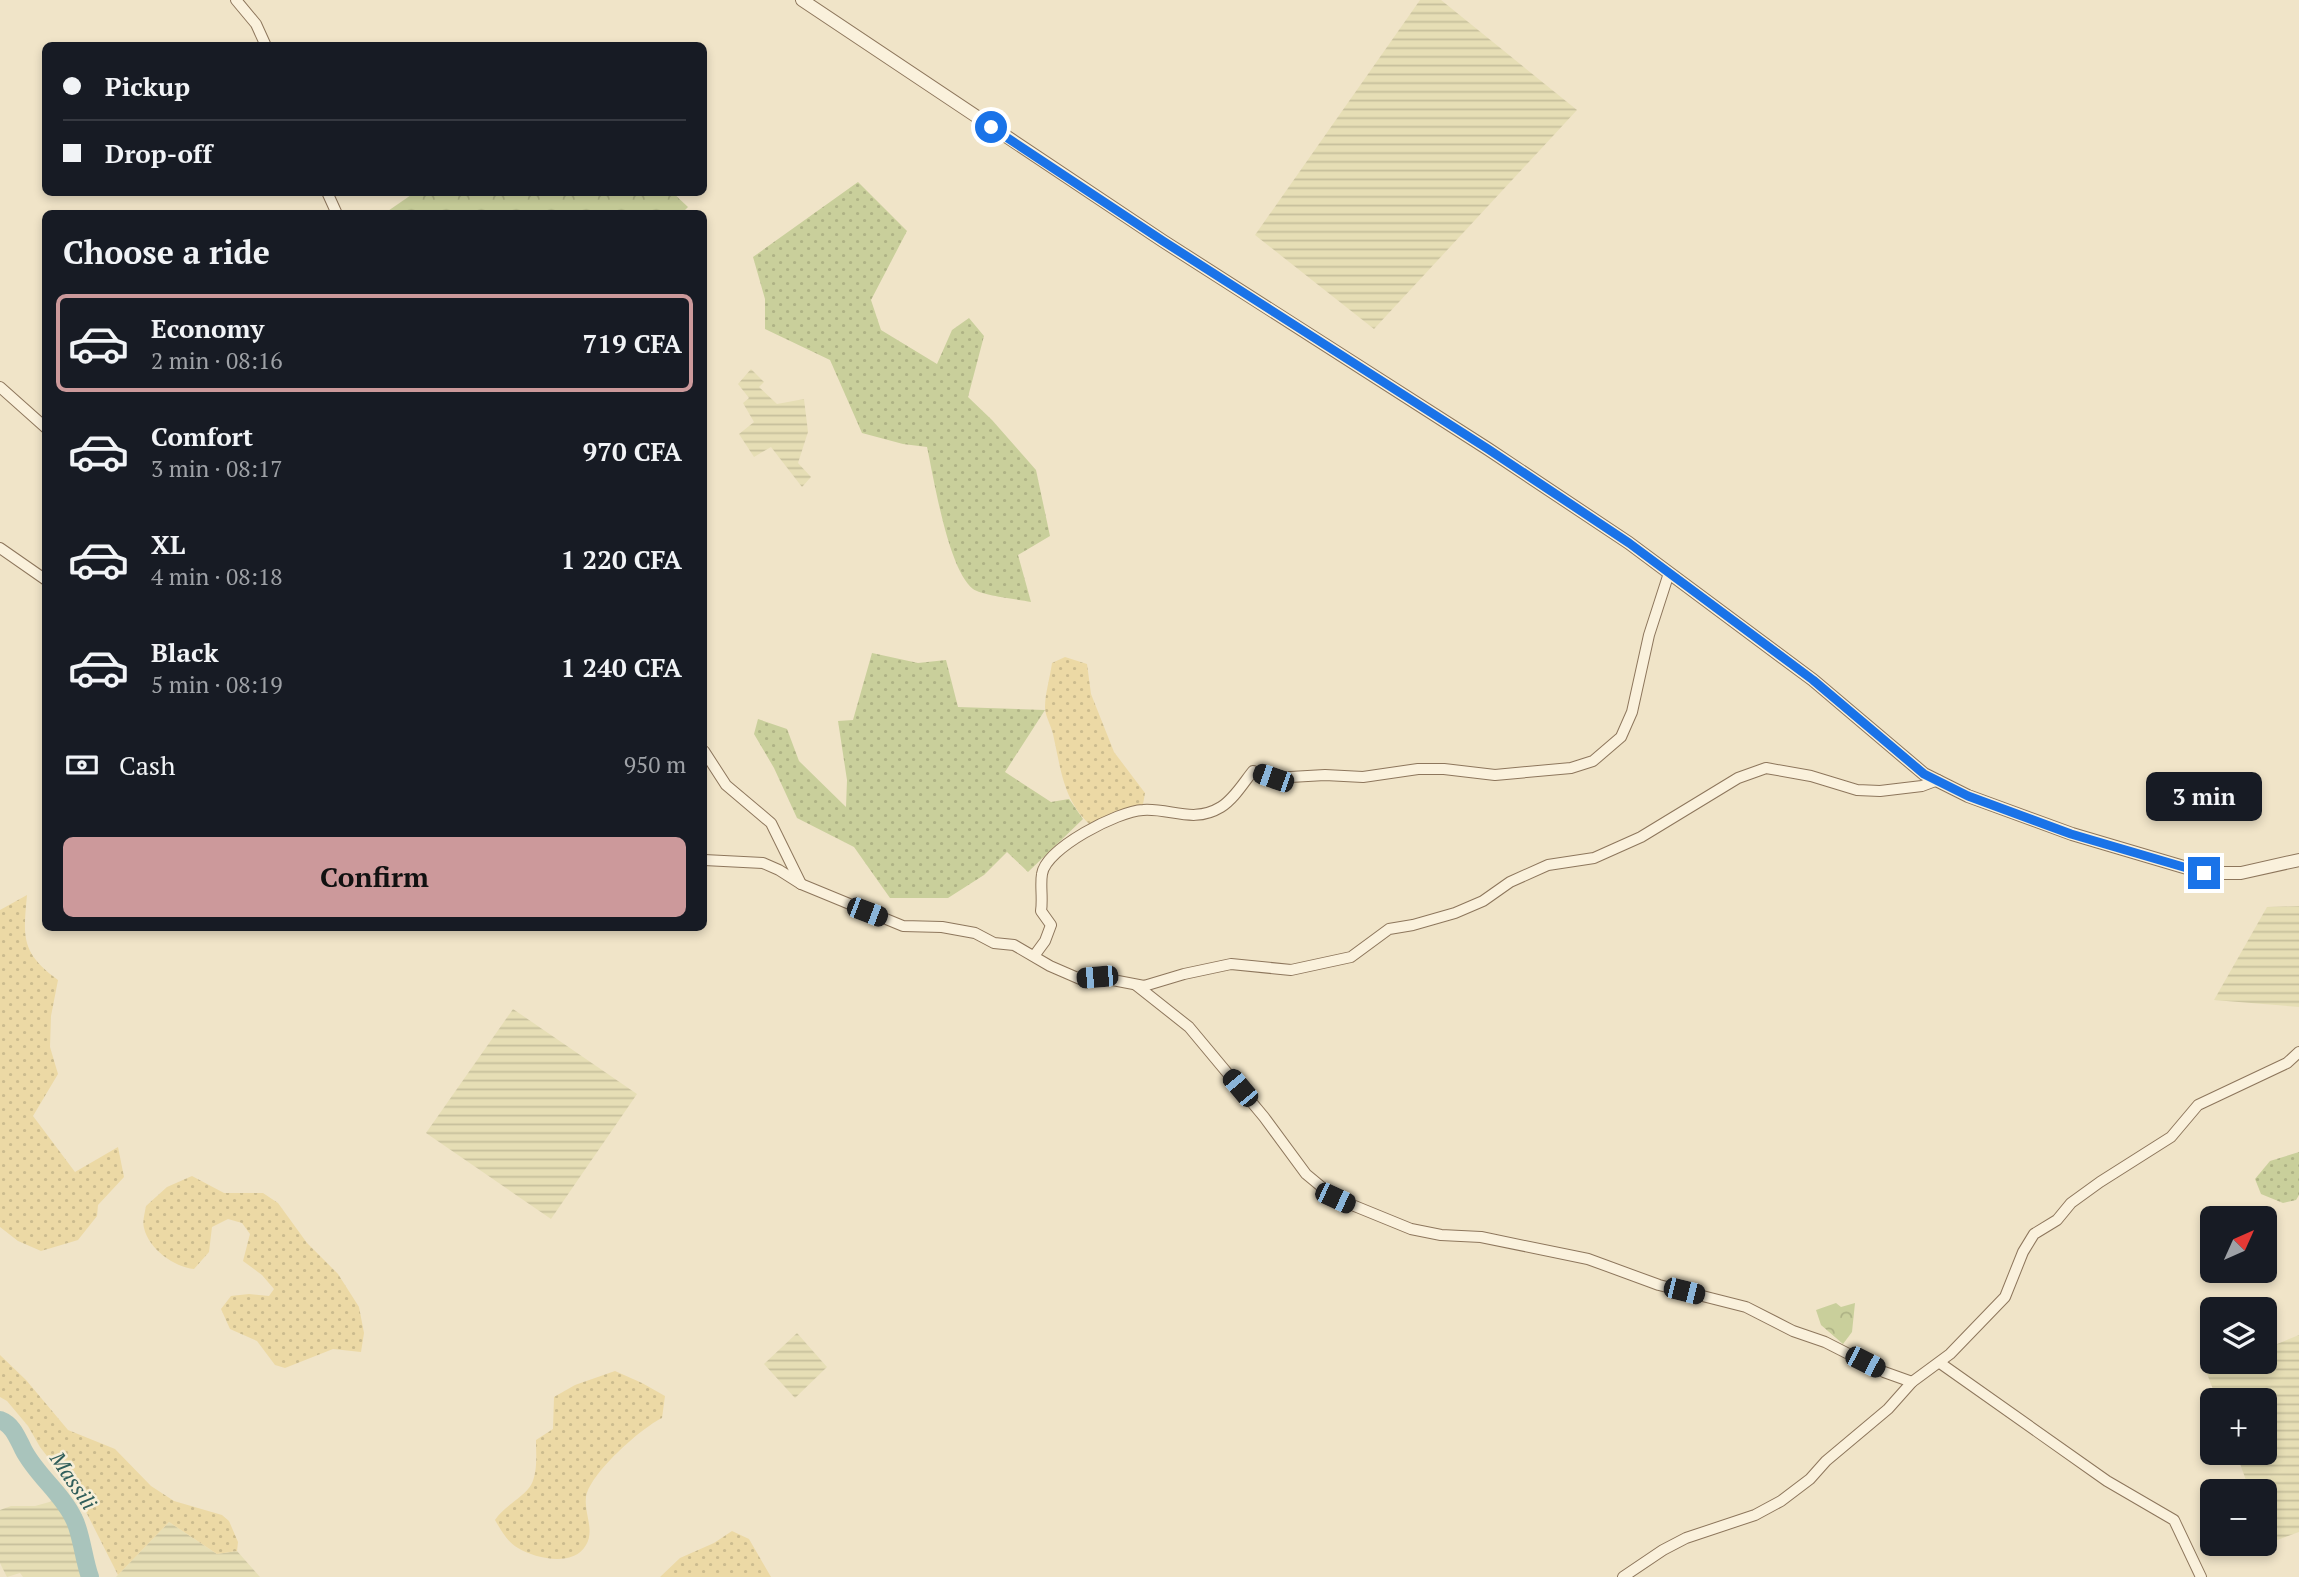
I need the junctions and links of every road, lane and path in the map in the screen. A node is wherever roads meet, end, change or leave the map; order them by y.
1 (236, 0) edge
2 (802, 0) edge
3 (265, 42) edge
4 (0, 387) edge
5 (42, 424) edge
6 (0, 548) edge
7 (1669, 573) junction
8 (42, 577) edge
9 (707, 756) edge
10 (1938, 780) junction
11 (707, 860) edge
12 (2299, 860) edge
13 (801, 884) junction
14 (1034, 956) junction
15 (1135, 984) junction
16 (2299, 1052) edge
17 (1940, 1363) junction
18 (1912, 1382) junction
19 (1623, 1577) edge
20 (2201, 1577) edge

1 - 3 street
2 - 7 street
4 - 5 street
6 - 8 street
7 - 10 street
7 - 14 street
9 - 13 street
10 - 12 street
10 - 15 street
11 - 13 street
13 - 14 street
14 - 15 street
15 - 18 street
16 - 17 street
17 - 18 street
17 - 20 street
18 - 19 street

